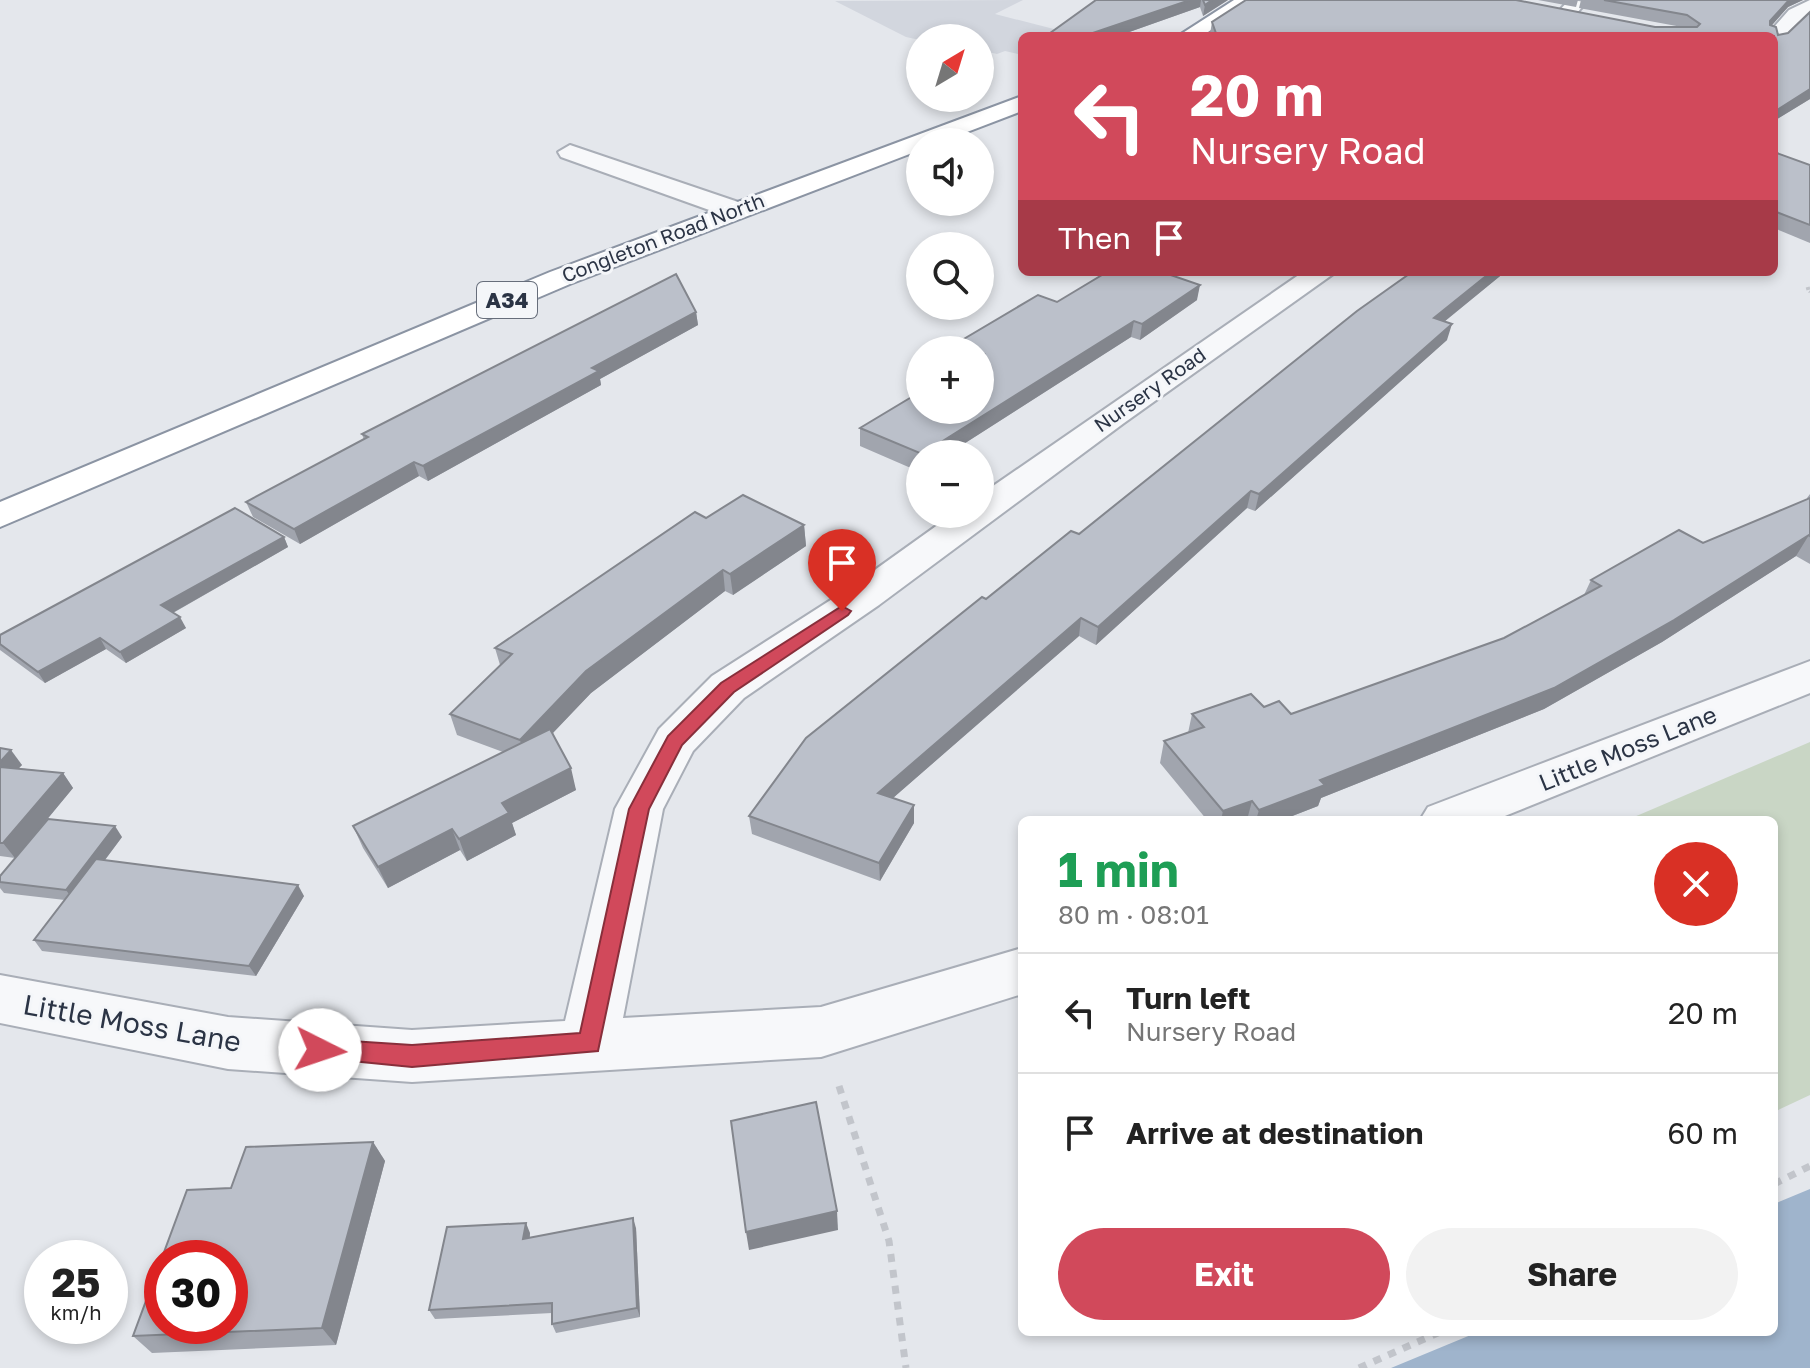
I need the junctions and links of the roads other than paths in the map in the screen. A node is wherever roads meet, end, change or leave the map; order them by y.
1 (1247, 0) edge
2 (1810, 6) edge
3 (1566, 8) edge
4 (1596, 18) edge
5 (1195, 32) edge
6 (1778, 34) edge
7 (1018, 104) edge
8 (570, 152) dead end
9 (735, 210) junction
10 (1316, 276) edge
11 (994, 502) edge
12 (0, 516) edge
13 (958, 528) edge
14 (1810, 676) edge
15 (1455, 816) edge
16 (1018, 972) edge
17 (0, 999) edge
18 (589, 1043) junction

1 - 5 highway
2 - 6 street
3 - 4 street
7 - 9 highway, Congleton Road North / A34
8 - 9 street
9 - 12 highway, Congleton Road North / A34
10 - 11 street, Nursery Road
13 - 18 street, Nursery Road
14 - 15 street, Little Moss Lane
16 - 18 street, Little Moss Lane
17 - 18 street, Little Moss Lane

